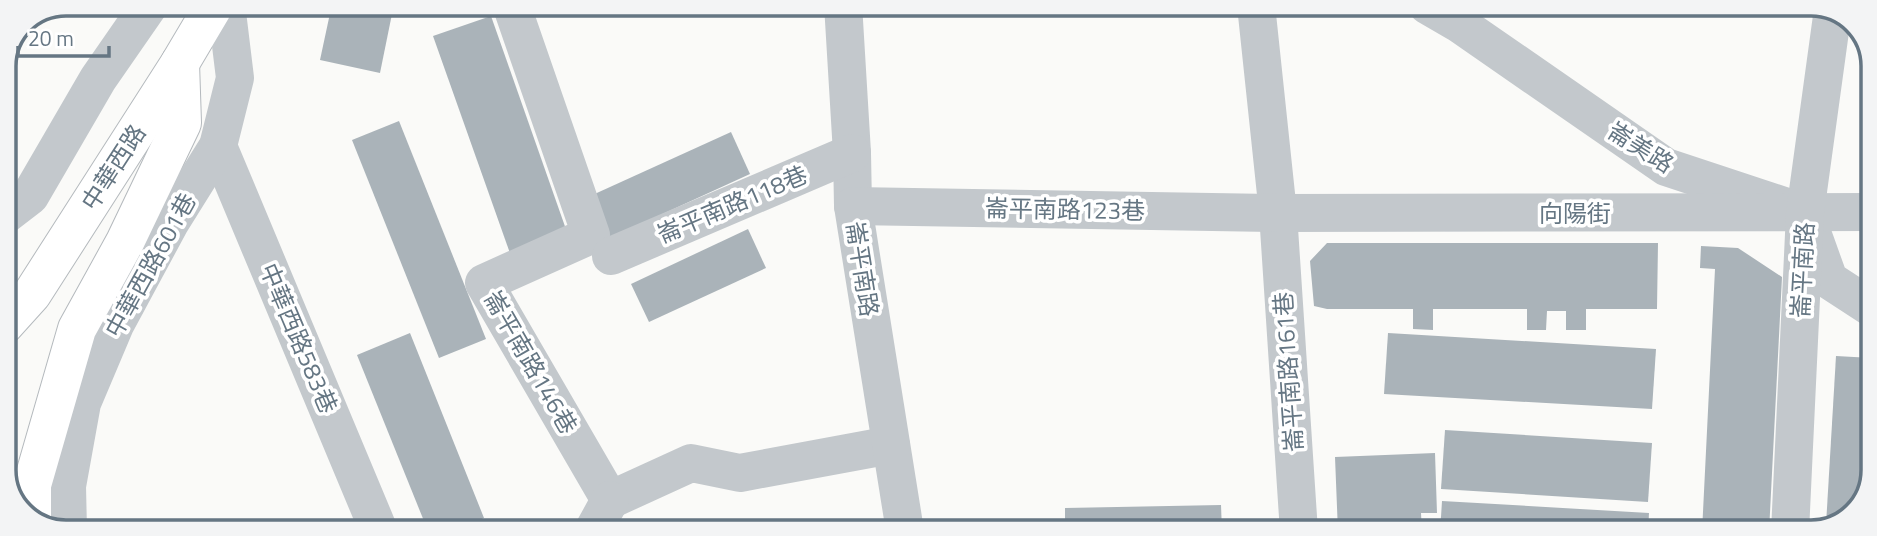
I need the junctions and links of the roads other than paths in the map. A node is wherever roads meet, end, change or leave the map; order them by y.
1 (142, 16) edge
2 (208, 16) edge
3 (227, 16) edge
4 (515, 16) edge
5 (844, 16) edge
6 (1257, 16) edge
7 (1451, 16) edge
8 (1831, 21) edge
9 (180, 63) junction
10 (218, 146) junction
11 (852, 153) junction
12 (853, 206) junction
13 (16, 207) edge
14 (1861, 211) edge
15 (1278, 213) junction
16 (1805, 213) junction
17 (611, 256) dead end
18 (1861, 301) edge
19 (16, 312) edge
20 (891, 445) junction
21 (32, 507) edge
22 (602, 516) edge
23 (68, 520) edge
24 (374, 520) edge
25 (903, 520) edge
26 (1298, 520) edge
27 (1791, 520) edge

1 - 13 street
2 - 9 main road, 中華西路
3 - 10 street, 中華西路601巷
4 - 22 street, 崙平南路146巷
5 - 11 street, 崙平南路
6 - 15 street, 崙平南路161巷
7 - 16 street, 崙美路
8 - 16 street, 崙平南路
9 - 19 main road, 中華西路
9 - 21 main road
10 - 23 street, 中華西路601巷
10 - 24 street, 中華西路583巷
11 - 12 street, 崙平南路
11 - 17 street, 崙平南路118巷
12 - 15 street, 崙平南路123巷
12 - 20 street, 崙平南路
14 - 16 street, 向陽街
15 - 16 street, 向陽街
15 - 26 street, 崙平南路161巷
16 - 18 street
16 - 27 street, 崙平南路
20 - 22 street, 崙平南路146巷
20 - 25 street, 崙平南路

